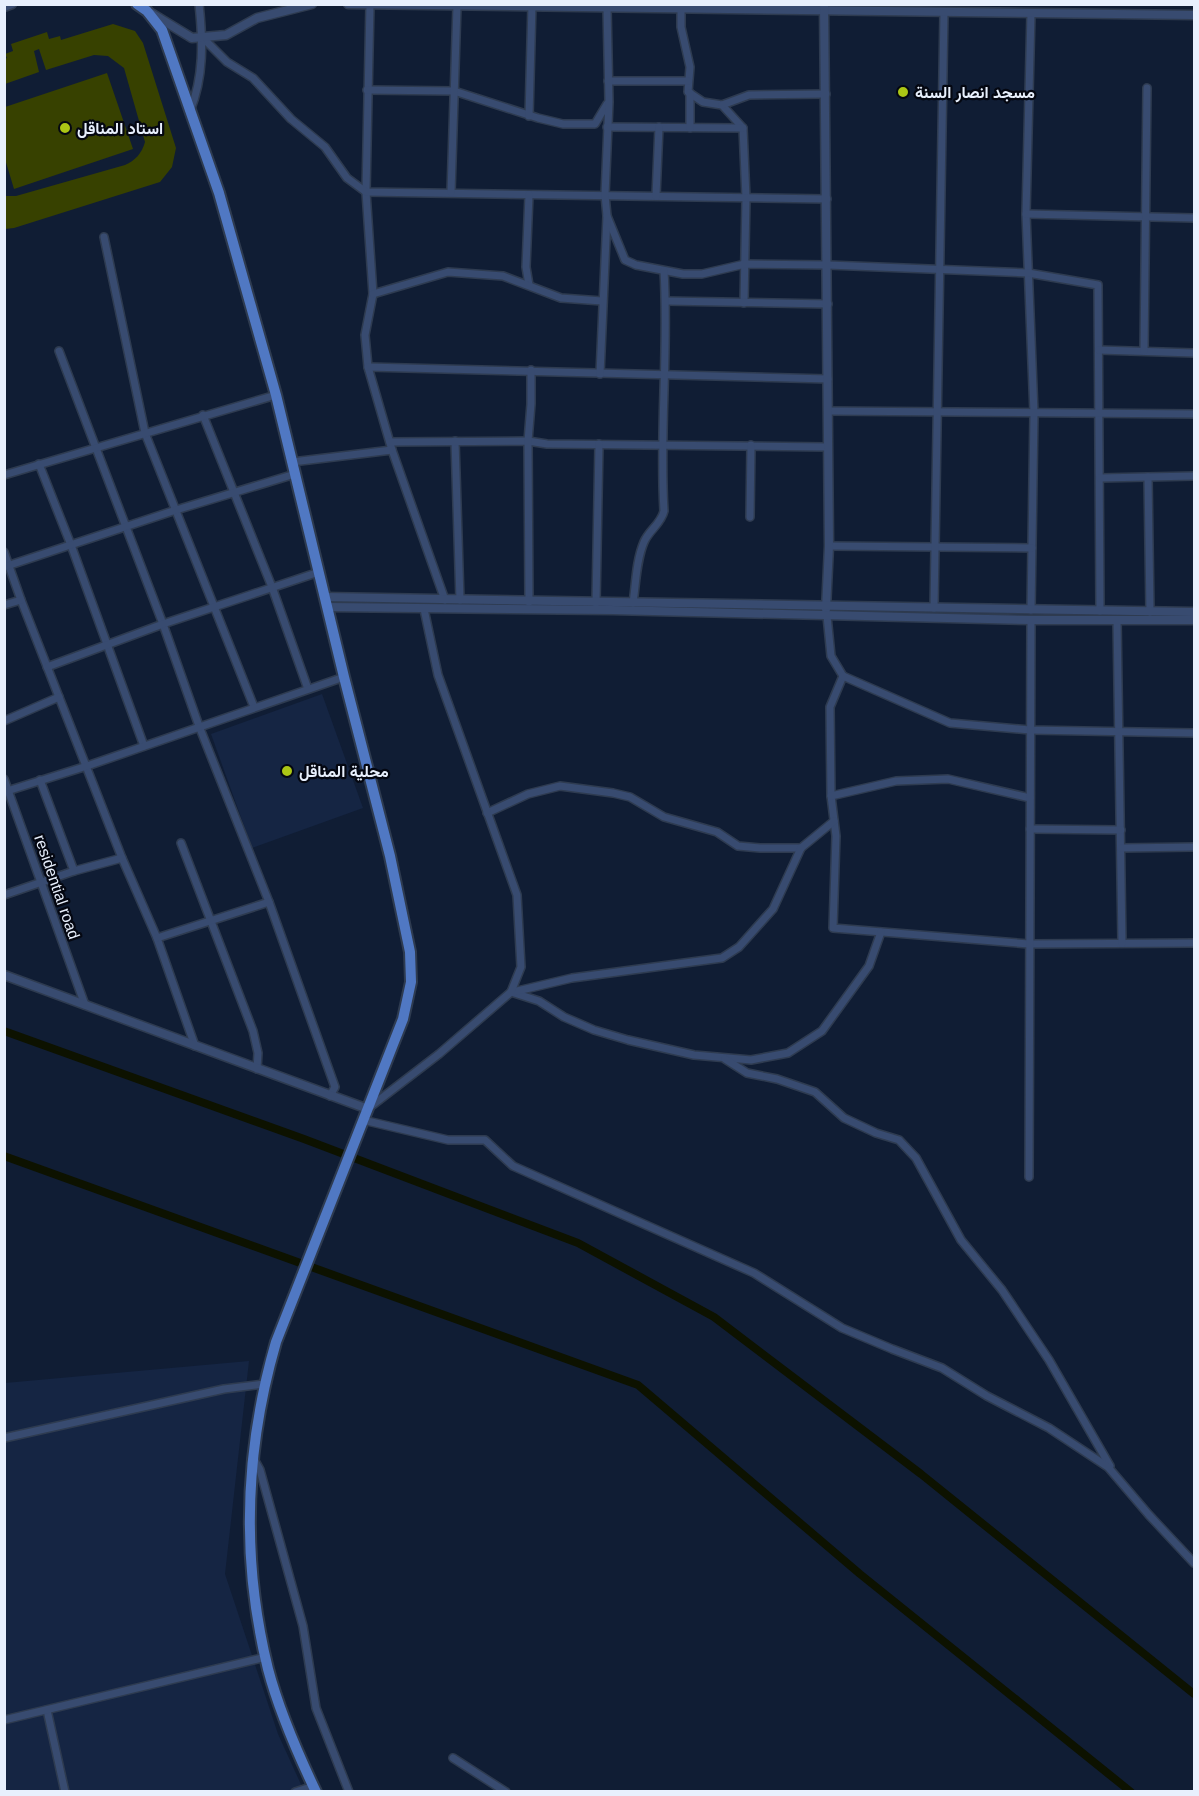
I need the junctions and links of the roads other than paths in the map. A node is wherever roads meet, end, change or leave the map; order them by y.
1 (12, 4) edge
2 (137, 4) edge
3 (199, 4) edge
4 (312, 4) edge
5 (348, 4) edge
6 (370, 5) edge
7 (457, 6) edge
8 (532, 6) edge
9 (587, 6) edge
10 (651, 6) edge
11 (4, 7) edge
12 (607, 8) junction
13 (824, 8) edge
14 (980, 8) edge
15 (681, 9) junction
16 (1024, 10) edge
17 (944, 12) junction
18 (1194, 15) edge
19 (202, 37) junction
20 (608, 81) junction
21 (688, 81) junction
22 (1147, 88) dead end
23 (367, 90) junction
24 (454, 92) junction
25 (690, 93) junction
26 (826, 94) junction
27 (609, 102) junction
28 (722, 105) junction
29 (190, 111) junction
30 (529, 116) junction
31 (608, 127) junction
32 (658, 127) junction
33 (690, 128) junction
34 (742, 128) junction
35 (366, 192) junction
36 (452, 192) junction
37 (530, 195) junction
38 (605, 195) junction
39 (656, 196) junction
40 (746, 198) junction
41 (827, 199) junction
42 (1026, 214) junction
43 (607, 216) junction
44 (1146, 217) junction
45 (1194, 218) edge
46 (104, 237) dead end
47 (745, 264) junction
48 (828, 265) junction
49 (940, 269) junction
50 (664, 271) junction
51 (1028, 273) junction
52 (529, 285) junction
53 (373, 294) junction
54 (602, 301) junction
55 (666, 301) junction
56 (744, 303) junction
57 (828, 304) junction
58 (1099, 350) junction
59 (59, 351) dead end
60 (1144, 351) junction
61 (1194, 353) edge
62 (368, 367) junction
63 (531, 370) junction
64 (600, 374) junction
65 (663, 375) junction
66 (828, 379) junction
67 (276, 395) junction
68 (828, 411) junction
69 (937, 412) junction
70 (1034, 413) junction
71 (1100, 413) junction
72 (1194, 414) edge
73 (203, 416) junction
74 (145, 432) junction
75 (455, 441) junction
76 (528, 441) junction
77 (390, 442) junction
78 (599, 444) junction
79 (662, 445) junction
80 (751, 445) junction
81 (95, 447) junction
82 (828, 447) junction
83 (392, 450) junction
84 (292, 462) junction
85 (39, 464) junction
86 (295, 474) junction
87 (4, 475) edge
88 (1194, 476) edge
89 (1148, 477) junction
90 (1100, 478) junction
91 (235, 492) junction
92 (176, 510) junction
93 (750, 517) dead end
94 (126, 527) junction
95 (71, 545) junction
96 (829, 546) junction
97 (935, 547) junction
98 (1032, 548) junction
99 (4, 552) edge
100 (7, 567) edge
101 (319, 572) junction
102 (272, 587) junction
103 (21, 600) junction
104 (445, 600) junction
105 (460, 600) junction
106 (326, 602) junction
107 (529, 602) junction
108 (596, 603) junction
109 (633, 603) junction
110 (4, 605) edge
111 (214, 606) junction
112 (826, 606) junction
113 (934, 608) junction
114 (424, 609) junction
115 (1100, 611) junction
116 (1150, 612) junction
117 (1194, 612) edge
118 (1031, 615) junction
119 (827, 616) junction
120 (1117, 620) junction
121 (1194, 620) edge
122 (163, 624) junction
123 (107, 645) junction
124 (47, 667) junction
125 (344, 676) junction
126 (843, 676) junction
127 (308, 689) junction
128 (59, 698) junction
129 (255, 707) junction
130 (4, 721) edge
131 (199, 726) junction
132 (1030, 730) junction
133 (1120, 731) junction
134 (1194, 733) edge
135 (144, 746) junction
136 (87, 766) junction
137 (4, 778) edge
138 (40, 780) junction
139 (7, 791) edge
140 (831, 796) junction
141 (1030, 798) junction
142 (487, 813) junction
143 (834, 821) junction
144 (1030, 829) junction
145 (1121, 830) junction
146 (181, 843) dead end
147 (1194, 847) edge
148 (801, 848) junction
149 (1121, 848) junction
150 (122, 858) junction
151 (74, 871) junction
152 (41, 882) junction
153 (4, 895) edge
154 (269, 902) junction
155 (212, 920) junction
156 (881, 932) junction
157 (157, 939) junction
158 (1122, 943) junction
159 (1194, 943) edge
160 (1029, 944) junction
161 (4, 975) edge
162 (511, 992) junction
163 (85, 1005) junction
164 (195, 1046) junction
165 (725, 1059) junction
166 (257, 1069) junction
167 (330, 1096) junction
168 (368, 1108) junction
169 (363, 1120) junction
170 (1029, 1177) dead end
171 (264, 1384) junction
172 (4, 1438) edge
173 (252, 1457) junction
174 (1112, 1471) junction
175 (1194, 1563) edge
176 (266, 1657) junction
177 (47, 1710) junction
178 (4, 1720) edge
179 (453, 1758) dead end
180 (315, 1789) edge
181 (65, 1791) edge
182 (295, 1791) edge
183 (349, 1791) edge
184 (506, 1791) edge

1 - 11 street
2 - 19 street
2 - 29 main road
3 - 19 street
4 - 19 street
5 - 6 street
6 - 7 street
6 - 23 street
7 - 8 street
7 - 24 street
8 - 9 street
8 - 30 street
9 - 12 street
10 - 12 street
10 - 15 street
12 - 20 street
13 - 15 street
13 - 17 street
13 - 26 street
14 - 16 street
14 - 17 street
15 - 21 street
16 - 18 street
16 - 42 street
17 - 49 street
19 - 29 street
19 - 35 street
20 - 21 street
20 - 27 street
21 - 25 street
22 - 44 street
23 - 24 street
23 - 35 street
24 - 30 street
24 - 36 street
25 - 28 street
25 - 33 street
26 - 28 street
26 - 41 street
27 - 30 street
27 - 31 street
28 - 34 street
29 - 67 main road
31 - 32 street
31 - 38 street
32 - 33 street
32 - 39 street
33 - 34 street
34 - 40 street
35 - 36 street
35 - 53 street
36 - 37 street
37 - 38 street
37 - 52 street
38 - 39 street
38 - 43 street
39 - 40 street
40 - 41 street
40 - 47 street
41 - 48 street
42 - 44 street
42 - 51 street
43 - 50 street
43 - 54 street
44 - 45 street
44 - 60 street
46 - 74 street
47 - 48 street
47 - 50 street
47 - 56 street
48 - 49 street
48 - 57 street
49 - 51 street
49 - 69 street
50 - 55 street
51 - 58 street
51 - 70 street
52 - 53 street
52 - 54 street
53 - 62 street
54 - 64 street
55 - 56 street
55 - 65 street
56 - 57 street
57 - 66 street
58 - 60 street
58 - 71 street
59 - 81 street
60 - 61 street
62 - 63 street
62 - 77 street
63 - 64 street
63 - 76 street
64 - 65 street
65 - 66 street
65 - 79 street
66 - 68 street
67 - 73 street
67 - 84 main road
68 - 69 street
68 - 82 street
69 - 70 street
69 - 97 street
70 - 71 street
70 - 98 street
71 - 72 street
71 - 90 street
73 - 74 street
73 - 91 street
74 - 81 street
74 - 92 street
75 - 76 street
75 - 77 street
75 - 105 street
76 - 78 street
76 - 107 street
77 - 83 street
78 - 79 street
78 - 108 street
79 - 80 street
79 - 109 street
80 - 82 street
80 - 93 street
81 - 85 street
81 - 94 street
82 - 96 street
83 - 84 street
83 - 104 street
84 - 86 main road
85 - 87 street
85 - 95 street
86 - 91 street
86 - 101 main road
88 - 89 street
89 - 90 street
89 - 116 street
90 - 115 street
91 - 92 street
91 - 102 street
92 - 94 street
92 - 111 street
94 - 95 street
94 - 122 street
95 - 100 street
95 - 123 street
96 - 97 street
96 - 112 street
97 - 98 street
97 - 113 street
98 - 118 street
99 - 100 street
100 - 103 street
101 - 102 street
101 - 106 main road
102 - 111 street
102 - 127 street
103 - 110 street
103 - 124 street
104 - 105 street
104 - 106 street
105 - 107 street
106 - 114 street
106 - 125 main road
107 - 108 street
108 - 109 street
109 - 112 street
111 - 122 street
111 - 129 street
112 - 113 street
112 - 119 street
113 - 118 street
114 - 119 street
114 - 142 street
115 - 116 street
115 - 118 street
116 - 117 street
118 - 119 street
118 - 120 street
118 - 132 street
119 - 126 street
120 - 121 street
120 - 133 street
122 - 123 street
122 - 131 street
123 - 124 street
123 - 135 street
124 - 128 street
125 - 127 street
125 - 168 main road
126 - 132 street
126 - 140 street
127 - 129 street
128 - 130 street
128 - 136 street
129 - 131 street
131 - 135 street
131 - 154 street
132 - 133 street
132 - 141 street
133 - 134 street
133 - 145 street
135 - 136 street
136 - 138 street
136 - 150 street
137 - 139 street, residential road
138 - 139 street
138 - 151 street
139 - 152 street, residential road
140 - 141 street
140 - 143 street
141 - 144 street
142 - 148 street
142 - 162 street
143 - 148 street
143 - 156 street
144 - 145 street
144 - 160 street
145 - 149 street
146 - 155 street
147 - 149 street
148 - 162 street
149 - 158 street
150 - 151 street
150 - 157 street
151 - 152 street
152 - 153 street
152 - 163 street, residential road
154 - 155 street
154 - 167 street
155 - 157 street
155 - 166 street
156 - 160 street
156 - 165 street
157 - 164 street
158 - 159 street
158 - 160 street
160 - 170 street
161 - 163 street
162 - 165 street
162 - 168 street
163 - 164 street
164 - 166 street
165 - 174 street
166 - 167 street
167 - 168 street
168 - 169 main road
169 - 171 main road
169 - 174 street
171 - 172 street
171 - 173 main road
173 - 176 main road
173 - 183 street
174 - 175 street
176 - 177 street
176 - 180 main road
177 - 178 street
177 - 181 street
179 - 184 street
180 - 182 street

